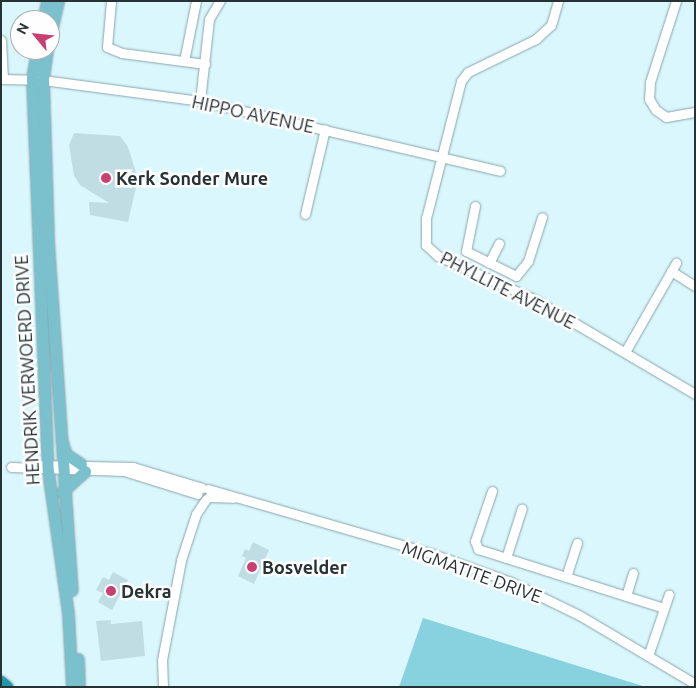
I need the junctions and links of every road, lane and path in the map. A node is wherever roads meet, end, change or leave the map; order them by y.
1 (111, 1) edge
2 (196, 1) edge
3 (220, 1) edge
4 (558, 1) edge
5 (676, 1) edge
6 (1, 40) edge
7 (37, 60) edge
8 (44, 60) edge
9 (184, 61) junction
10 (205, 64) junction
11 (2, 79) edge
12 (38, 80) junction
13 (200, 101) junction
14 (695, 112) edge
15 (325, 129) junction
16 (439, 157) junction
17 (500, 171) dead end
18 (475, 206) dead end
19 (305, 214) dead end
20 (542, 217) dead end
21 (500, 243) dead end
22 (489, 263) junction
23 (511, 274) junction
24 (506, 285) junction
25 (695, 286) edge
26 (625, 352) junction
27 (695, 394) edge
28 (58, 434) junction
29 (11, 467) dead end
30 (48, 467) junction
31 (60, 467) junction
32 (83, 467) junction
33 (492, 491) dead end
34 (62, 492) junction
35 (204, 494) junction
36 (522, 508) dead end
37 (577, 542) dead end
38 (506, 558) junction
39 (633, 573) dead end
40 (566, 577) junction
41 (669, 594) dead end
42 (626, 596) junction
43 (664, 608) junction
44 (648, 656) junction
45 (1, 682) edge
46 (695, 684) edge
47 (7, 687) edge
48 (72, 687) edge
49 (79, 687) edge
50 (163, 687) edge

1 - 9 street
2 - 9 street
3 - 10 street
4 - 16 street, PHYLLITE AVENUE
5 - 14 street
6 - 11 street
7 - 12 main road, HENDRIK VERWOERD DRIVE
8 - 12 main road, HENDRIK VERWOERD DRIVE
9 - 10 street
10 - 13 street
11 - 12 street, HIPPO AVENUE
12 - 13 street, HIPPO AVENUE
12 - 28 main road, HENDRIK VERWOERD DRIVE
12 - 30 main road, HENDRIK VERWOERD DRIVE
13 - 15 street, HIPPO AVENUE
15 - 16 street, HIPPO AVENUE
15 - 19 street
16 - 17 street, HIPPO AVENUE
16 - 24 street, PHYLLITE AVENUE
18 - 22 street
20 - 23 street
21 - 22 street
22 - 23 street
23 - 24 street
24 - 26 street, PHYLLITE AVENUE
25 - 26 street
26 - 27 street, PHYLLITE AVENUE
28 - 31 main road, HENDRIK VERWOERD DRIVE
28 - 32 main road
29 - 30 street, MIGMATITE DRIVE
30 - 31 street, MIGMATITE DRIVE
30 - 48 main road, HENDRIK VERWOERD DRIVE
31 - 32 street, MIGMATITE DRIVE
31 - 34 main road, HENDRIK VERWOERD DRIVE
32 - 34 main road
32 - 35 street, MIGMATITE DRIVE
33 - 38 street
34 - 49 main road, HENDRIK VERWOERD DRIVE
35 - 44 street, MIGMATITE DRIVE
35 - 50 street
36 - 38 street
37 - 40 street
38 - 40 street
39 - 42 street
40 - 42 street
41 - 43 street
42 - 43 street
43 - 44 street
44 - 46 street, MIGMATITE DRIVE
45 - 47 highway

